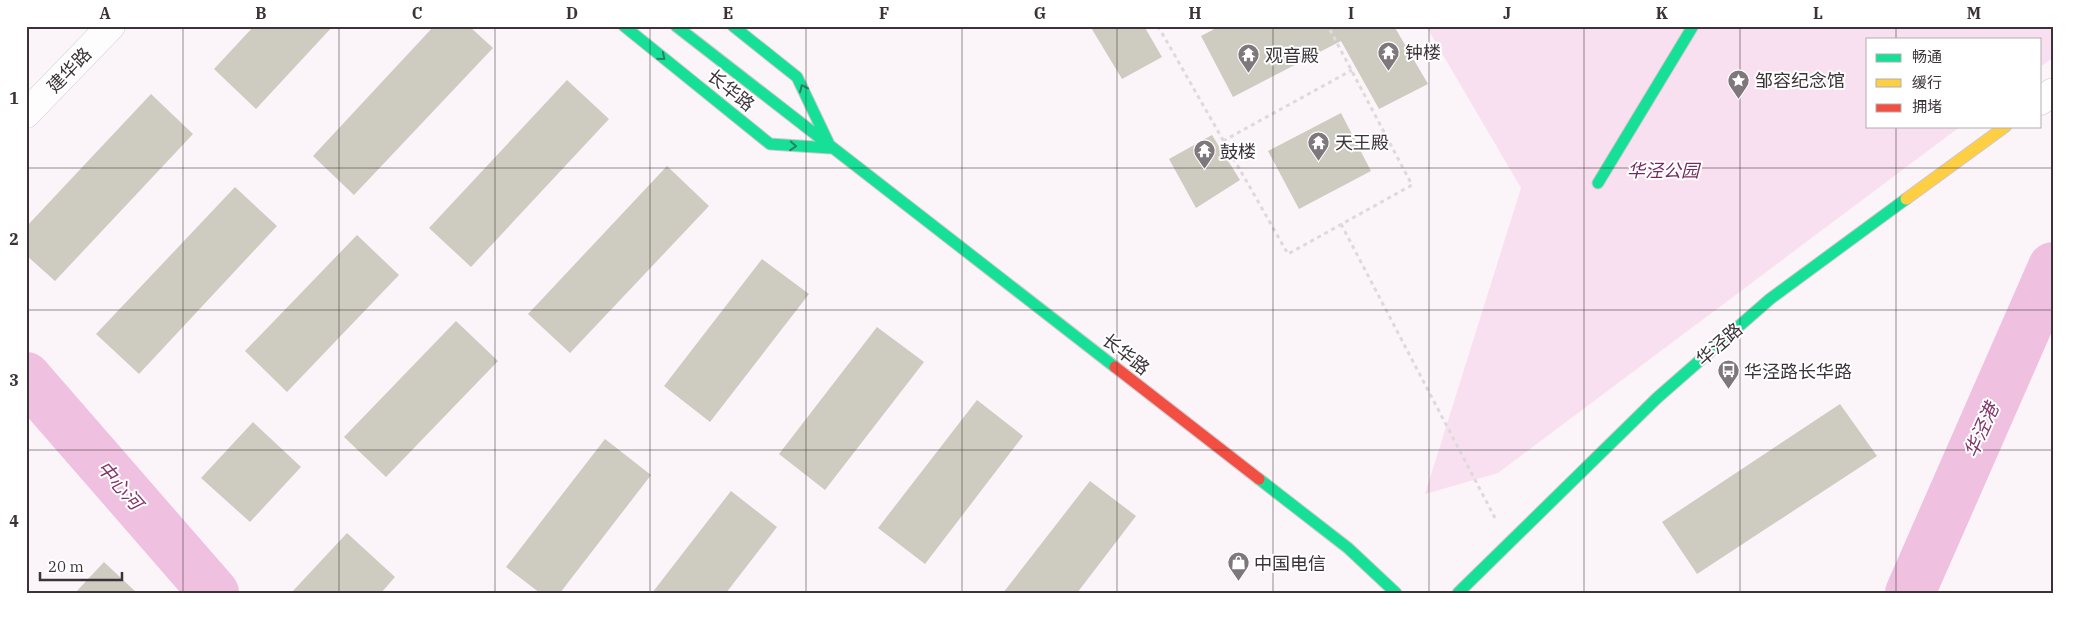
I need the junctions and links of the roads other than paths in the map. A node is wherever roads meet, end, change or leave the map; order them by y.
1 (111, 26) edge
2 (624, 26) edge
3 (676, 26) edge
4 (733, 26) edge
5 (1694, 26) edge
6 (2053, 92) edge
7 (2042, 100) edge
8 (26, 114) edge
9 (2003, 128) edge
10 (830, 148) junction
11 (1598, 183) dead end
12 (1396, 593) edge
13 (1458, 593) edge

1 - 8 street, 建华路
2 -> 10 street, 长华路
3 - 10 street, 长华路
10 -> 4 street, 长华路
5 - 11 street
6 - 7 street
9 - 13 street, 华泾路
10 - 12 street, 长华路

